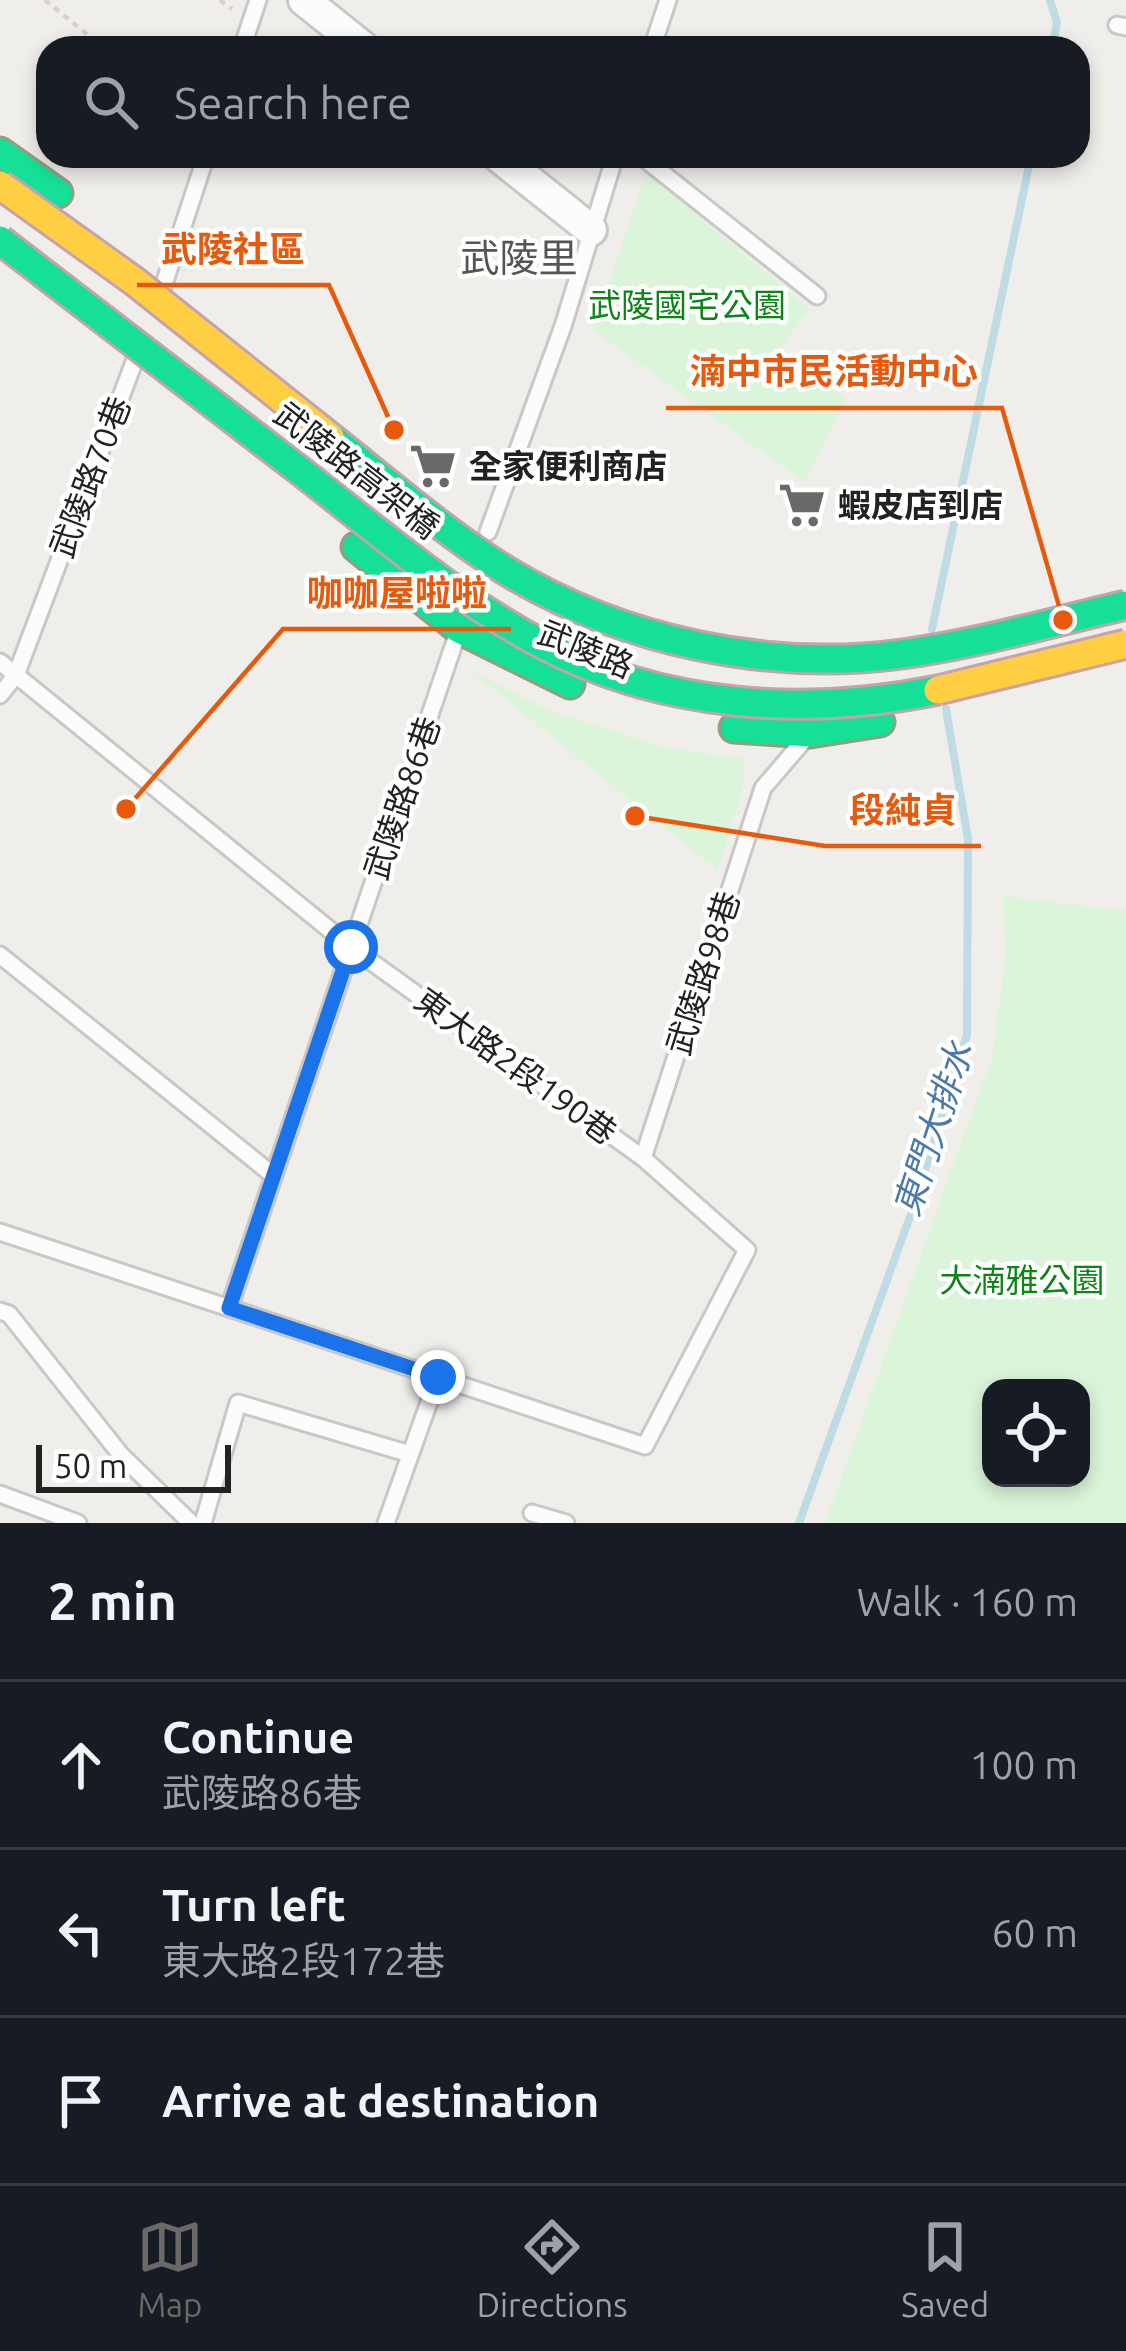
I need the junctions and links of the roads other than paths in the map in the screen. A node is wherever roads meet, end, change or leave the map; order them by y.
1 (258, 0) edge
2 (304, 0) edge
3 (668, 0) edge
4 (246, 36) edge
5 (349, 36) edge
6 (656, 36) edge
7 (0, 152) edge
8 (202, 168) edge
9 (513, 168) edge
10 (612, 168) edge
11 (656, 168) edge
12 (0, 185) edge
13 (591, 230) junction
14 (0, 240) edge
15 (0, 268) edge
16 (166, 280) junction
17 (818, 296) dead end
18 (131, 368) junction
19 (488, 532) junction
20 (1126, 584) edge
21 (1126, 605) edge
22 (544, 618) dead end
23 (1126, 627) edge
24 (459, 629) junction
25 (1090, 632) dead end
26 (832, 634) junction
27 (1126, 644) edge
28 (0, 662) edge
29 (1126, 662) edge
30 (16, 675) junction
31 (844, 684) dead end
32 (0, 695) edge
33 (821, 726) junction
34 (351, 947) junction
35 (0, 955) edge
36 (643, 1158) junction
37 (274, 1176) junction
38 (0, 1232) edge
39 (229, 1308) junction
40 (0, 1311) edge
41 (438, 1377) junction
42 (410, 1454) junction
43 (0, 1494) edge
44 (532, 1513) dead end
45 (78, 1523) edge
46 (190, 1523) edge
47 (203, 1523) edge
48 (386, 1523) edge
49 (566, 1523) edge

1 - 4 lane
2 - 5 street
3 - 6 lane
7 - 16 main road, 武陵路
8 - 16 lane, 武陵路70巷
9 - 13 street
10 - 13 lane
11 - 17 lane
12 - 21 main road, 武陵路高架橋, bridge
13 - 19 lane
14 - 27 main road, 武陵路高架橋, bridge
15 - 18 main road, 武陵路
16 - 18 lane, 武陵路70巷
16 - 19 main road, 武陵路
18 - 24 main road, 武陵路
18 - 30 lane, 武陵路70巷
19 - 26 main road, 武陵路
20 - 26 main road, 武陵路
22 - 31 main road
23 - 25 main road
23 - 33 main road
24 - 33 main road, 武陵路
24 - 34 lane, 武陵路86巷
26 - 33 street
28 - 30 lane, 東大路2段190巷
29 - 33 main road, 武陵路
30 - 32 lane, 武陵路70巷
30 - 34 lane, 東大路2段190巷
33 - 36 lane, 武陵路98巷
34 - 36 lane, 東大路2段190巷
34 - 37 lane, 武陵路86巷
35 - 37 lane
36 - 41 lane, 東大路2段190巷
37 - 39 lane, 武陵路86巷
38 - 39 lane
39 - 41 lane
40 - 46 lane
41 - 42 lane
42 - 47 lane
42 - 48 lane
43 - 45 lane
44 - 49 lane

